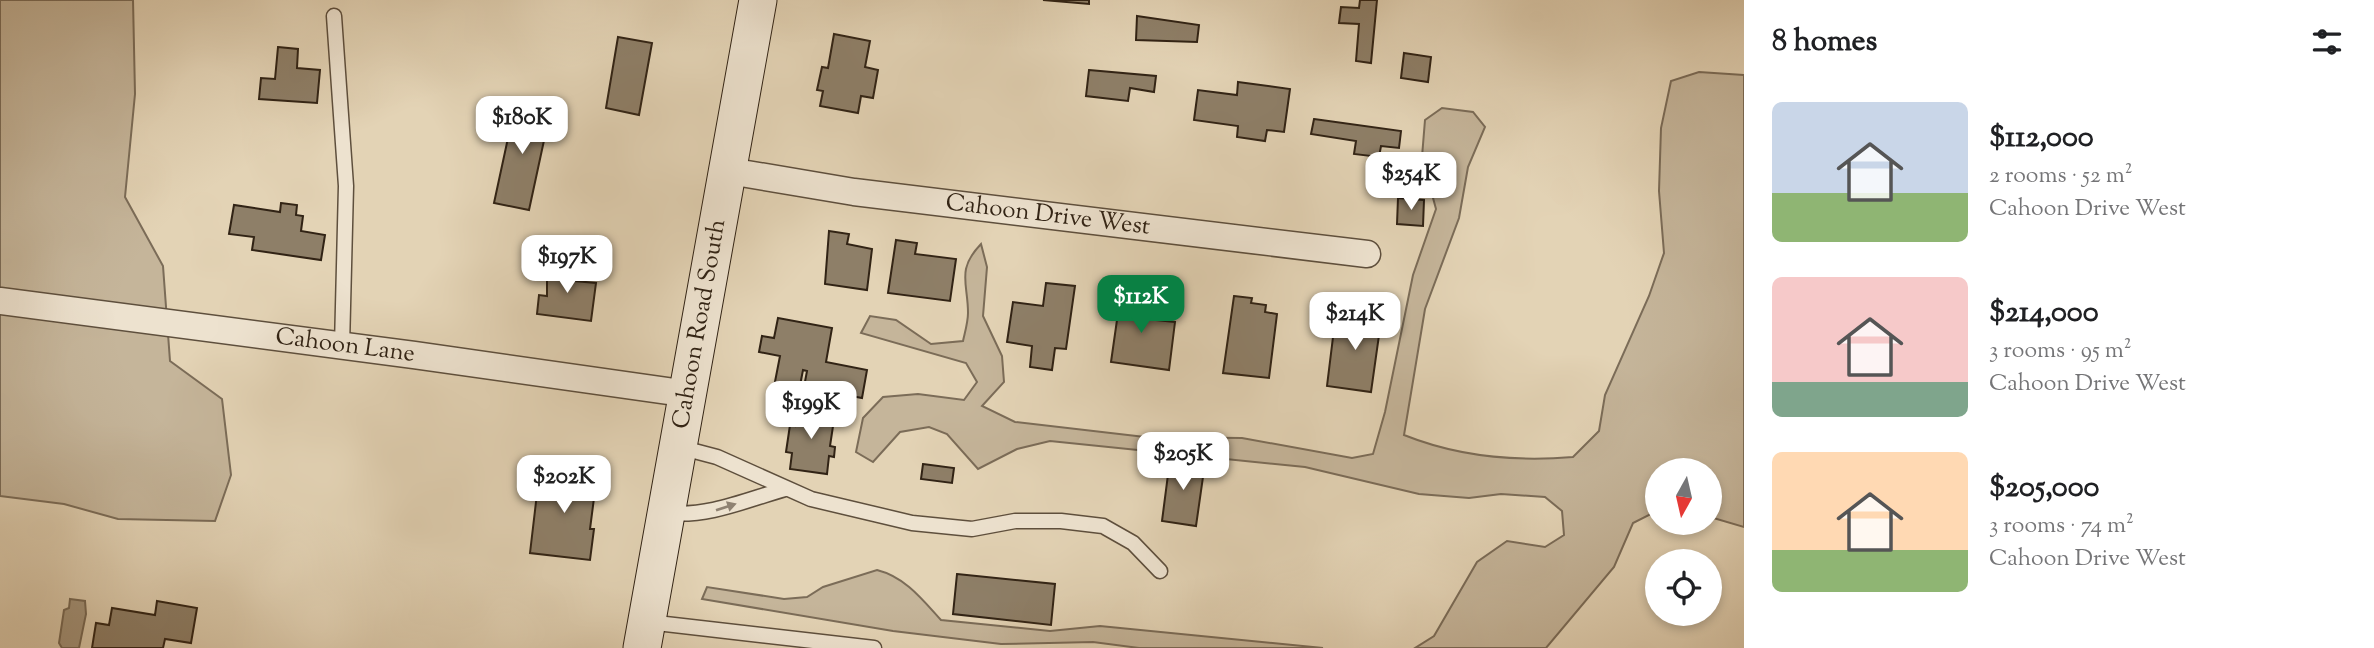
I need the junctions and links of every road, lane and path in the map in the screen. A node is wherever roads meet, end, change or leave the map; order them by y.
1 (758, 0) edge
2 (334, 16) dead end
3 (729, 170) junction
4 (1367, 254) dead end
5 (0, 302) edge
6 (342, 346) junction
7 (690, 394) junction
8 (679, 447) junction
9 (785, 489) junction
10 (666, 513) junction
11 (1160, 571) dead end
12 (644, 635) edge
13 (874, 648) edge

1 - 3 main road, Cahoon Road South
2 - 6 lane
3 - 4 street, Cahoon Drive West
3 - 7 main road, Cahoon Road South
5 - 6 street, Cahoon Lane
6 - 7 street, Cahoon Lane
7 - 8 main road, Cahoon Road South
8 - 9 lane
8 - 10 main road, Cahoon Road South
10 -> 9 lane
9 - 11 lane
10 - 12 main road, Cahoon Road South
12 - 13 lane

